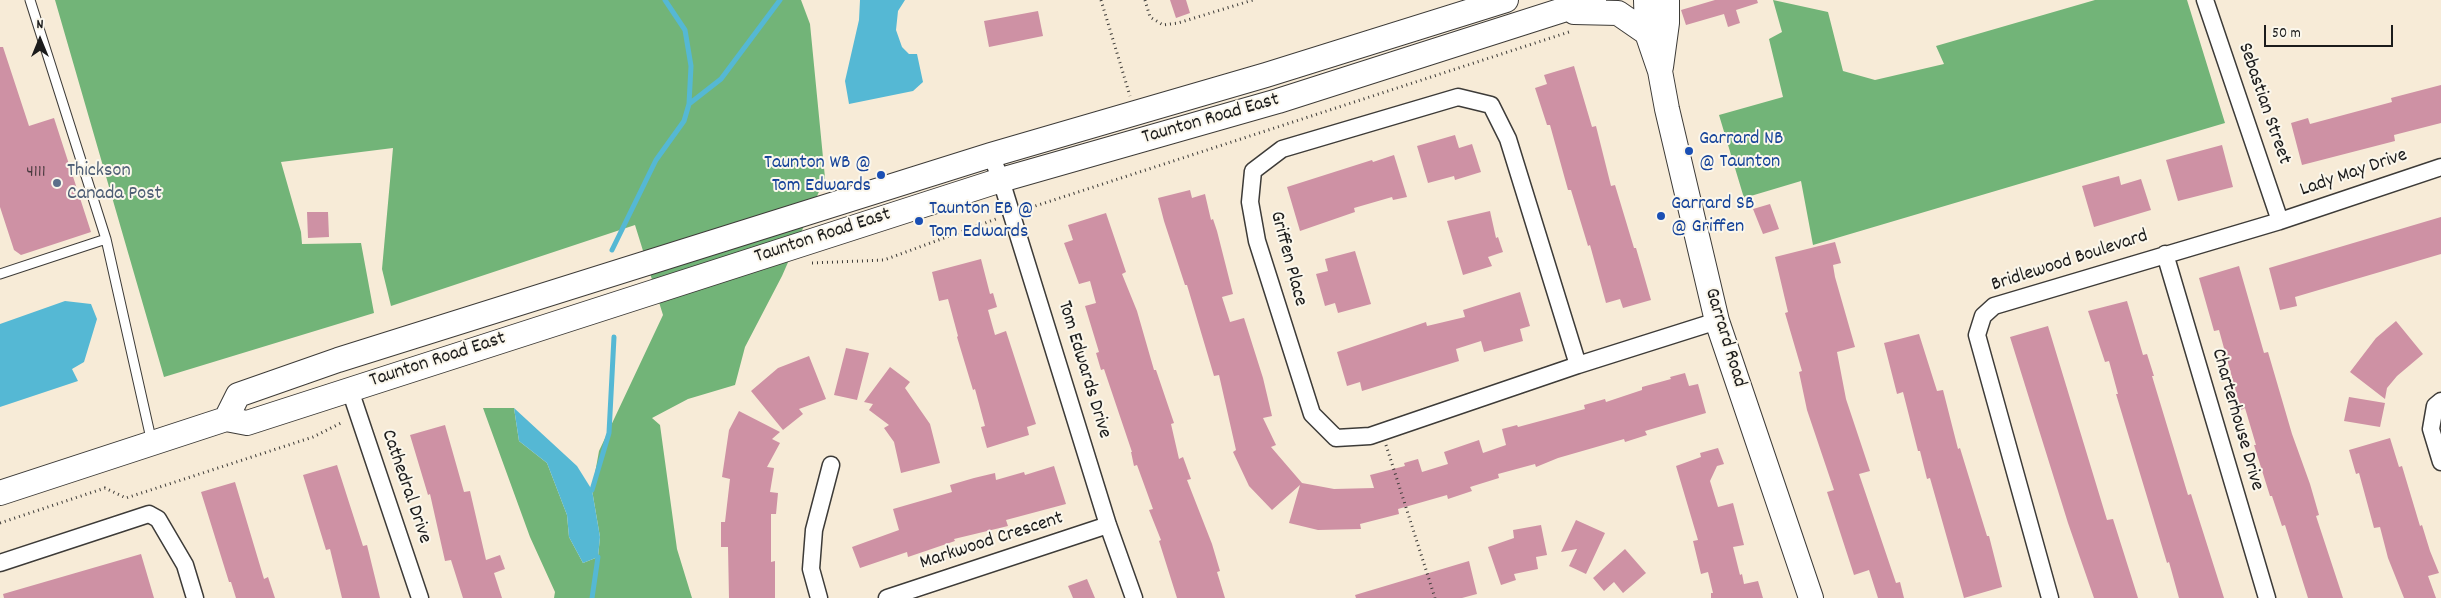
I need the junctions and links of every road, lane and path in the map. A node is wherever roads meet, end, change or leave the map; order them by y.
1 (30, 0) edge
2 (1101, 0) edge
3 (1145, 0) edge
4 (1253, 0) edge
5 (1506, 0) edge
6 (1594, 0) edge
7 (1646, 0) edge
8 (1667, 0) edge
9 (2205, 0) edge
10 (1560, 12) junction
11 (1578, 29) dead end
12 (1647, 33) junction
13 (1660, 71) junction
14 (1135, 113) junction
15 (992, 155) junction
16 (2441, 167) edge
17 (1001, 180) junction
18 (1012, 214) junction
19 (2280, 221) junction
20 (106, 239) junction
21 (2165, 254) junction
22 (811, 263) dead end
23 (0, 274) edge
24 (1717, 322) junction
25 (1578, 365) junction
26 (350, 390) junction
27 (2441, 401) edge
28 (358, 414) junction
29 (226, 419) junction
30 (1382, 431) junction
31 (152, 443) junction
32 (2441, 462) edge
33 (831, 464) dead end
34 (0, 493) edge
35 (0, 523) edge
36 (1108, 526) junction
37 (0, 563) edge
38 (195, 598) edge
39 (420, 598) edge
40 (819, 598) edge
41 (887, 598) edge
42 (1134, 598) edge
43 (1435, 598) edge
44 (1811, 598) edge
45 (2050, 598) edge
46 (2267, 598) edge

1 - 20 lane
2 - 14 path
3 - 4 path
5 - 14 main road, Taunton Road East
6 - 10 main road, Taunton Road East
7 - 12 main road, Garrard Road
8 - 13 main road, Garrard Road
9 - 19 street, Sebastian Street
10 - 12 main road
10 - 17 main road, Taunton Road East
11 - 18 path
12 - 13 main road, Garrard Road
13 - 24 main road, Garrard Road
14 - 15 main road, Taunton Road East
15 - 17 street, Tom Edwards Drive
15 - 29 main road, Taunton Road East
16 - 19 street, Lady May Drive
17 - 18 street, Tom Edwards Drive
17 - 26 main road, Taunton Road East
18 - 22 path
18 - 36 street, Tom Edwards Drive
19 - 21 street, Bridlewood Boulevard
20 - 23 lane
20 - 31 lane
21 - 45 street, Bridlewood Boulevard
21 - 46 street, Charterhouse Drive
24 - 25 street, Griffen Place
24 - 44 main road, Garrard Road
25 - 30 street, Griffen Place
25 - 30 street, Griffen Place
26 - 28 street, Cathedral Drive
26 - 29 main road, Taunton Road East
27 - 32 street
28 - 35 path
28 - 39 street, Cathedral Drive
29 - 31 main road, Taunton Road East
30 - 43 path
31 - 34 main road, Taunton Road East
33 - 40 street
36 - 41 street, Markwood Crescent
36 - 42 street, Tom Edwards Drive
37 - 38 street

